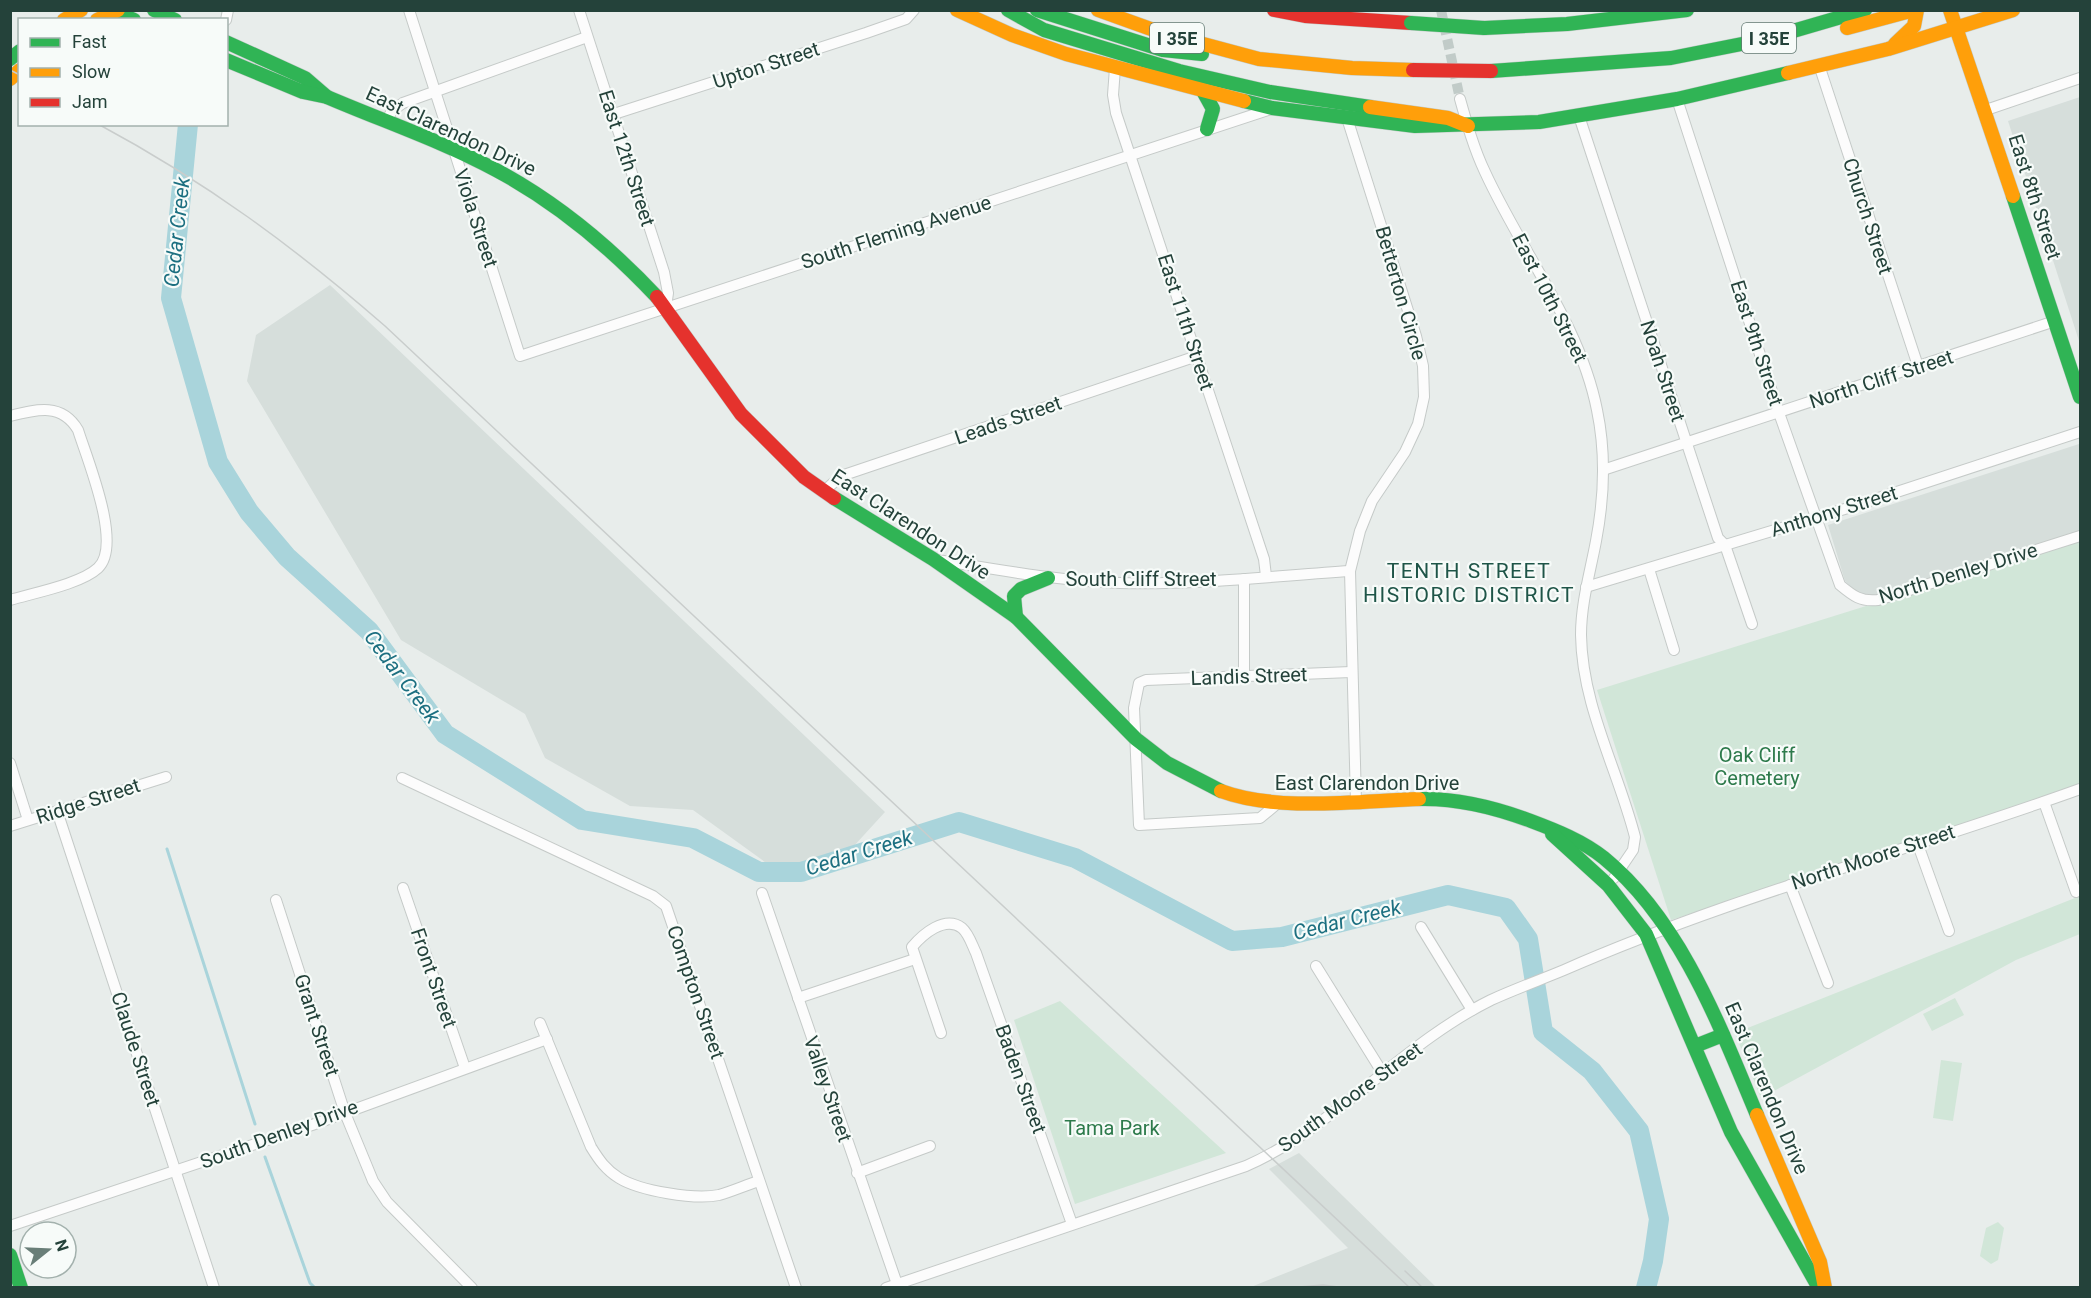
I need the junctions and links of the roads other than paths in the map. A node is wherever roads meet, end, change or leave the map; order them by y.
1 (81, 10) edge
2 (154, 10) edge
3 (409, 10) edge
4 (579, 10) edge
5 (914, 10) edge
6 (957, 10) edge
7 (1008, 10) edge
8 (1037, 10) edge
9 (1098, 10) edge
10 (1274, 10) edge
11 (1687, 10) edge
12 (1865, 10) edge
13 (1950, 10) edge
14 (114, 11) edge
15 (2001, 12) edge
16 (1916, 13) edge
17 (67, 18) edge
18 (130, 18) edge
19 (171, 18) edge
20 (1956, 29) junction
21 (587, 37) junction
22 (228, 43) edge
23 (1888, 49) junction
24 (1671, 58) junction
25 (1259, 59) junction
26 (228, 61) edge
27 (1819, 65) junction
28 (1115, 68) junction
29 (2080, 78) edge
30 (435, 90) junction
31 (1203, 91) junction
32 (327, 97) junction
33 (1460, 99) tunnel mouth
34 (1677, 99) junction
35 (1272, 108) junction
36 (1986, 110) junction
37 (614, 114) junction
38 (1579, 116) junction
39 (1347, 118) junction
40 (386, 121) junction
41 (1468, 126) junction
42 (1207, 129) junction
43 (454, 151) junction
44 (1131, 156) junction
45 (666, 307) junction
46 (2055, 321) junction
47 (520, 356) joint
48 (1197, 356) junction
49 (1918, 366) junction
50 (2080, 397) edge
51 (1779, 413) junction
52 (10, 416) edge
53 (2080, 432) edge
54 (1687, 444) junction
55 (1603, 470) junction
56 (823, 492) junction
57 (1815, 518) junction
58 (2080, 536) edge
59 (1725, 545) junction
60 (933, 559) junction
61 (1649, 568) junction
62 (1350, 571) junction
63 (1266, 576) junction
64 (1048, 578) junction
65 (1244, 579) junction
66 (1840, 585) joint
67 (1586, 586) junction
68 (10, 600) edge
69 (1016, 617) junction
70 (1752, 624) dead end
71 (1674, 650) dead end
72 (1351, 672) junction
73 (1244, 677) junction
74 (1136, 739) junction
75 (10, 763) edge
76 (166, 777) dead end
77 (402, 778) dead end
78 (2080, 789) edge
79 (1356, 802) junction
80 (2044, 802) junction
81 (1278, 803) junction
82 (57, 811) junction
83 (28, 820) junction
84 (10, 826) edge
85 (1544, 826) junction
86 (1917, 842) junction
87 (1619, 872) junction
88 (1608, 885) junction
89 (1790, 885) junction
90 (404, 888) dead end
91 (2076, 892) dead end
92 (762, 893) dead end
93 (276, 900) dead end
94 (1421, 927) dead end
95 (1666, 927) junction
96 (1949, 932) dead end
97 (1646, 934) junction
98 (915, 959) junction
99 (1316, 966) dead end
100 (1828, 983) dead end
101 (798, 998) junction
102 (1472, 1010) junction
103 (540, 1023) dead end
104 (941, 1033) dead end
105 (1723, 1035) junction
106 (547, 1039) junction
107 (1695, 1046) junction
108 (465, 1068) junction
109 (1382, 1072) junction
110 (345, 1113) junction
111 (930, 1146) dead end
112 (176, 1171) junction
113 (857, 1173) junction
114 (759, 1180) junction
115 (1072, 1224) junction
116 (10, 1226) edge
117 (10, 1255) edge
118 (892, 1286) edge
119 (21, 1287) edge
120 (214, 1287) edge
121 (472, 1287) edge
122 (796, 1287) edge
123 (1818, 1287) edge
124 (1825, 1287) edge

1 - 17 main road
2 - 19 main road
3 - 30 street, Viola Street
4 - 21 street, East 12th Street
5 - 37 street, Upton Street
6 - 28 main road
7 - 41 main road
8 - 25 main road
9 - 25 main road, I 35E
10 - 11 main road, bridge
12 - 24 main road, I 35E
13 - 20 main road, East 8th Street
14 - 18 main road
15 - 20 main road
16 - 23 main road
16 - 24 main road
20 - 23 main road
20 - 36 main road, East 8th Street
21 - 30 street
21 - 37 street, East 12th Street
22 - 32 main road, East Clarendon Drive
23 - 27 main road
24 - 25 main road, I 35E, bridge
26 - 32 main road, East Clarendon Drive
27 - 34 main road
27 - 49 street, Church Street
28 - 31 main road
28 - 44 street, East 11th Street
29 - 36 street
30 - 40 street
30 - 43 street, Viola Street
31 - 35 main road
31 - 42 main road
32 - 40 main road, East Clarendon Drive
33 - 41 street, East 10th Street
34 - 38 main road
34 - 51 street, East 9th Street
35 - 39 main road
35 - 42 street, South Fleming Avenue
36 - 46 main road, East 8th Street
37 - 45 street, East 12th Street
38 - 41 main road
38 - 54 street, Noah Street
39 - 41 main road
39 - 62 street, Betterton Circle
40 - 43 main road, East Clarendon Drive
41 - 55 street, East 10th Street
42 - 44 street, South Fleming Avenue
43 - 45 main road, East Clarendon Drive
43 - 47 street, Viola Street
44 - 45 street, South Fleming Avenue
44 - 48 street, East 11th Street
45 - 47 street, South Fleming Avenue
45 - 56 main road, East Clarendon Drive
46 - 49 street, North Cliff Street
46 - 50 main road, East 8th Street
48 - 56 street, Leads Street
48 - 63 street, East 11th Street
49 - 51 street, North Cliff Street
51 - 54 street, North Cliff Street
51 - 57 street, East 9th Street
52 - 68 street
53 - 57 street, Anthony Street
54 - 55 street, North Cliff Street
54 - 59 street, Noah Street
55 - 67 street, East 10th Street
56 - 60 main road, East Clarendon Drive
57 - 59 street, Anthony Street
57 - 66 street, East 9th Street
58 - 66 street, North Denley Drive
59 - 61 street, Anthony Street
59 - 70 street, Noah Street
60 - 64 street, South Cliff Street
60 - 69 main road, East Clarendon Drive
61 - 67 street, Anthony Street
61 - 71 street
62 - 63 street, South Cliff Street
62 - 72 street, Betterton Circle
63 - 65 street, South Cliff Street
64 - 65 street, South Cliff Street
64 - 69 main road
65 - 73 street
67 - 87 street, East 10th Street
69 - 74 main road, East Clarendon Drive
72 - 73 street, Landis Street
72 - 79 street, Betterton Circle
73 - 74 street, Landis Street
74 - 81 main road, East Clarendon Drive
74 - 81 street
75 - 83 street
76 - 82 street, Ridge Street
77 - 114 street, Compton Street
78 - 80 street, North Moore Street
79 - 81 main road, East Clarendon Drive
79 - 85 main road, East Clarendon Drive
80 - 86 street, North Moore Street
80 - 91 street
82 - 83 street, Ridge Street
82 - 112 street, Claude Street
83 - 84 street, Ridge Street
85 - 87 main road, East Clarendon Drive
85 - 88 main road, East Clarendon Drive
86 - 89 street, North Moore Street
86 - 96 street
87 - 88 street, East 10th Street
87 - 95 main road, East Clarendon Drive
88 - 97 main road, East Clarendon Drive
89 - 95 street, North Moore Street
89 - 100 street
90 - 108 street, Front Street
92 - 101 street, Valley Street
93 - 110 street, Grant Street
94 - 102 street
95 - 97 street, South Moore Street
95 - 105 main road, East Clarendon Drive
97 - 102 street, South Moore Street
97 - 107 main road, East Clarendon Drive
98 - 101 street
98 - 104 street
98 - 115 street, Baden Street
99 - 109 street
101 - 113 street, Valley Street
102 - 109 street, South Moore Street
103 - 106 street
105 - 107 main road
105 - 124 main road, East Clarendon Drive
106 - 108 street, South Denley Drive
106 - 114 street
107 - 123 main road, East Clarendon Drive
108 - 110 street, South Denley Drive
109 - 115 street, South Moore Street
110 - 112 street, South Denley Drive
110 - 121 street, Grant Street
111 - 113 street
112 - 116 street, South Denley Drive
112 - 120 street, Claude Street
113 - 118 street, Valley Street
114 - 122 street, Compton Street
115 - 118 street, South Moore Street
117 - 119 main road

